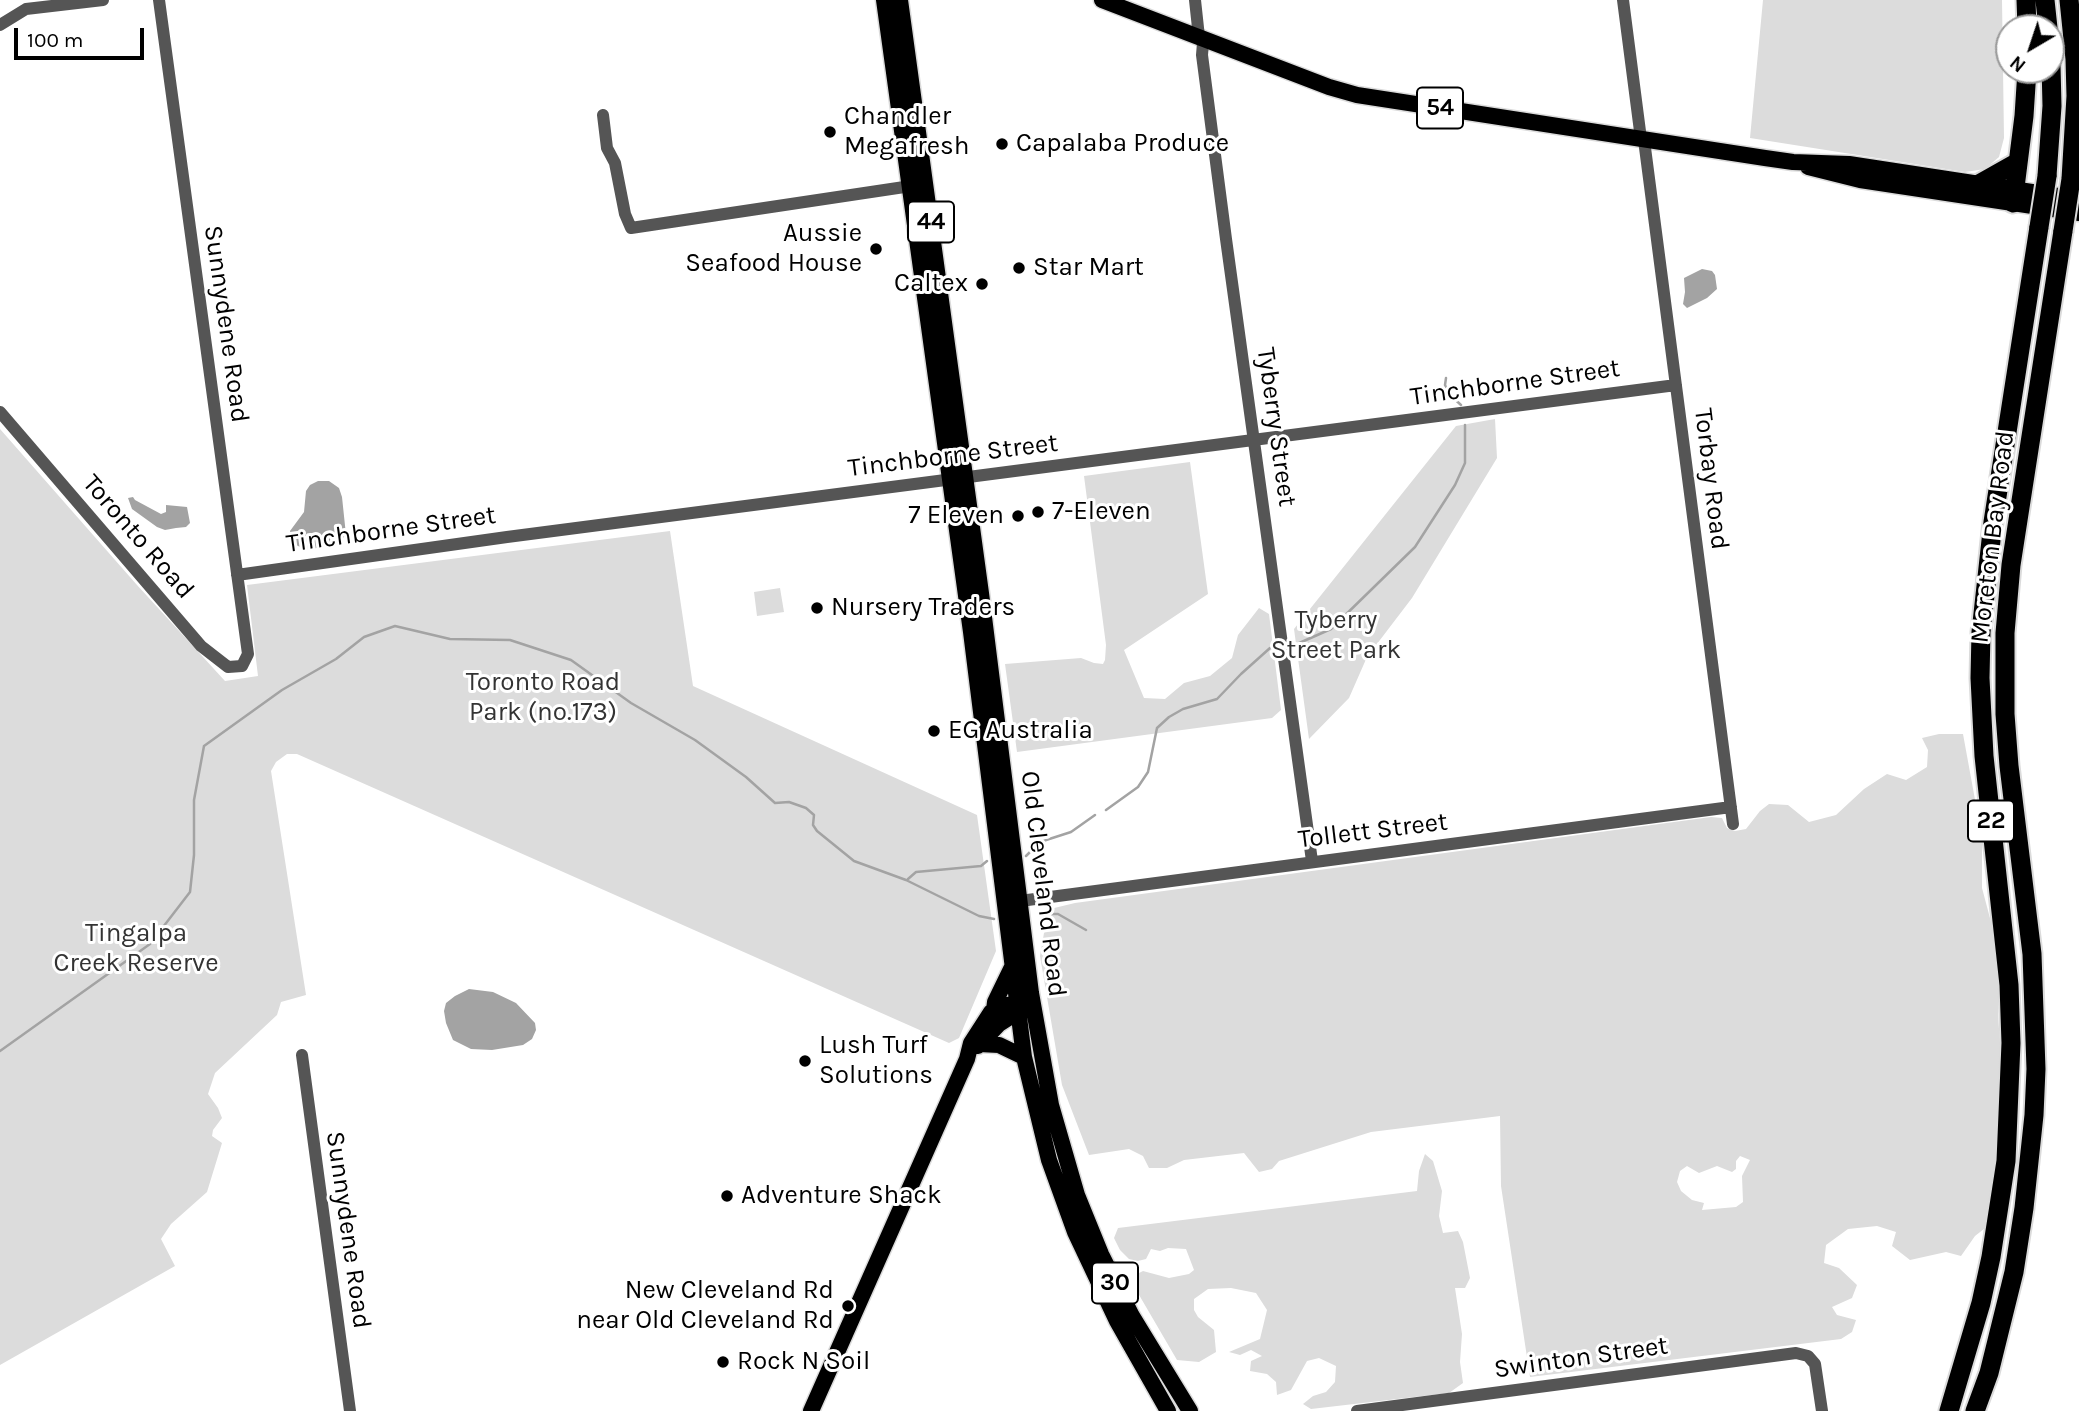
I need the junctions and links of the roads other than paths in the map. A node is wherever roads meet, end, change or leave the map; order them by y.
1 (103, 0) edge
2 (159, 0) edge
3 (884, 0) edge
4 (900, 0) edge
5 (1102, 0) edge
6 (1195, 0) edge
7 (1623, 0) edge
8 (2069, 0) edge
9 (0, 25) edge
10 (1199, 37) junction
11 (2026, 84) edge
12 (2051, 84) edge
13 (603, 115) dead end
14 (1642, 140) junction
15 (1793, 162) junction
16 (2018, 163) junction
17 (1979, 184) junction
18 (911, 186) junction
19 (2014, 196) junction
20 (2079, 200) edge
21 (2079, 213) edge
22 (1676, 385) junction
23 (0, 412) edge
24 (1255, 440) junction
25 (958, 478) junction
26 (237, 575) junction
27 (247, 654) joint
28 (1731, 807) junction
29 (1733, 824) dead end
30 (1312, 862) junction
31 (1020, 901) junction
32 (1012, 966) junction
33 (1025, 1006) junction
34 (994, 1010) junction
35 (979, 1044) junction
36 (302, 1055) dead end
37 (1024, 1057) junction
38 (967, 1059) junction
39 (350, 1411) edge
40 (811, 1411) edge
41 (1168, 1411) edge
42 (1190, 1411) edge
43 (1357, 1411) edge
44 (1822, 1411) edge
45 (1949, 1411) edge
46 (1975, 1411) edge

1 - 9 street
2 - 26 street, Sunnydene Road
3 - 18 main road, Old Cleveland Road / 44
4 - 25 main road, Old Cleveland Road / 44
5 - 10 main road, 54
6 - 10 street, Tyberry Street
7 - 14 street, Torbay Road
8 - 46 highway, Moreton Bay Road / 22, bridge
10 - 14 main road, 54
10 - 24 street, Tyberry Street
11 - 16 highway
12 - 45 highway, Moreton Bay Road / 22, bridge
13 - 18 street
14 - 15 main road, 54
14 - 22 street, Torbay Road
15 - 17 main road, 54
15 - 19 main road, 54
16 - 17 highway
16 - 19 highway
17 - 19 main road, 54
18 - 25 main road, Old Cleveland Road / 44
19 - 20 main road, 54
19 - 21 main road, 54
22 - 24 street, Tinchborne Street
22 - 28 street, Torbay Road
23 - 27 street, Toronto Road
24 - 25 street, Tinchborne Street
24 - 30 street, Tyberry Street
25 - 26 street, Tinchborne Street
25 - 31 main road, Old Cleveland Road / 44
25 - 32 main road, Old Cleveland Road / 44
26 - 27 street, Sunnydene Road
28 - 29 street, Torbay Road
28 - 30 street, Tollett Street
30 - 31 street, Tollett Street
31 - 33 main road, Old Cleveland Road / 44
32 - 33 main road, Old Cleveland Road
32 - 34 main road, 44
33 - 34 main road
33 - 35 main road
33 - 37 main road, Old Cleveland Road
33 - 42 main road, Old Cleveland Road / 30
34 - 38 main road
35 - 37 main road
35 - 38 main road
36 - 39 street, Sunnydene Road
37 - 41 main road, Old Cleveland Road / 30
38 - 40 main road
43 - 44 street, Swinton Street

